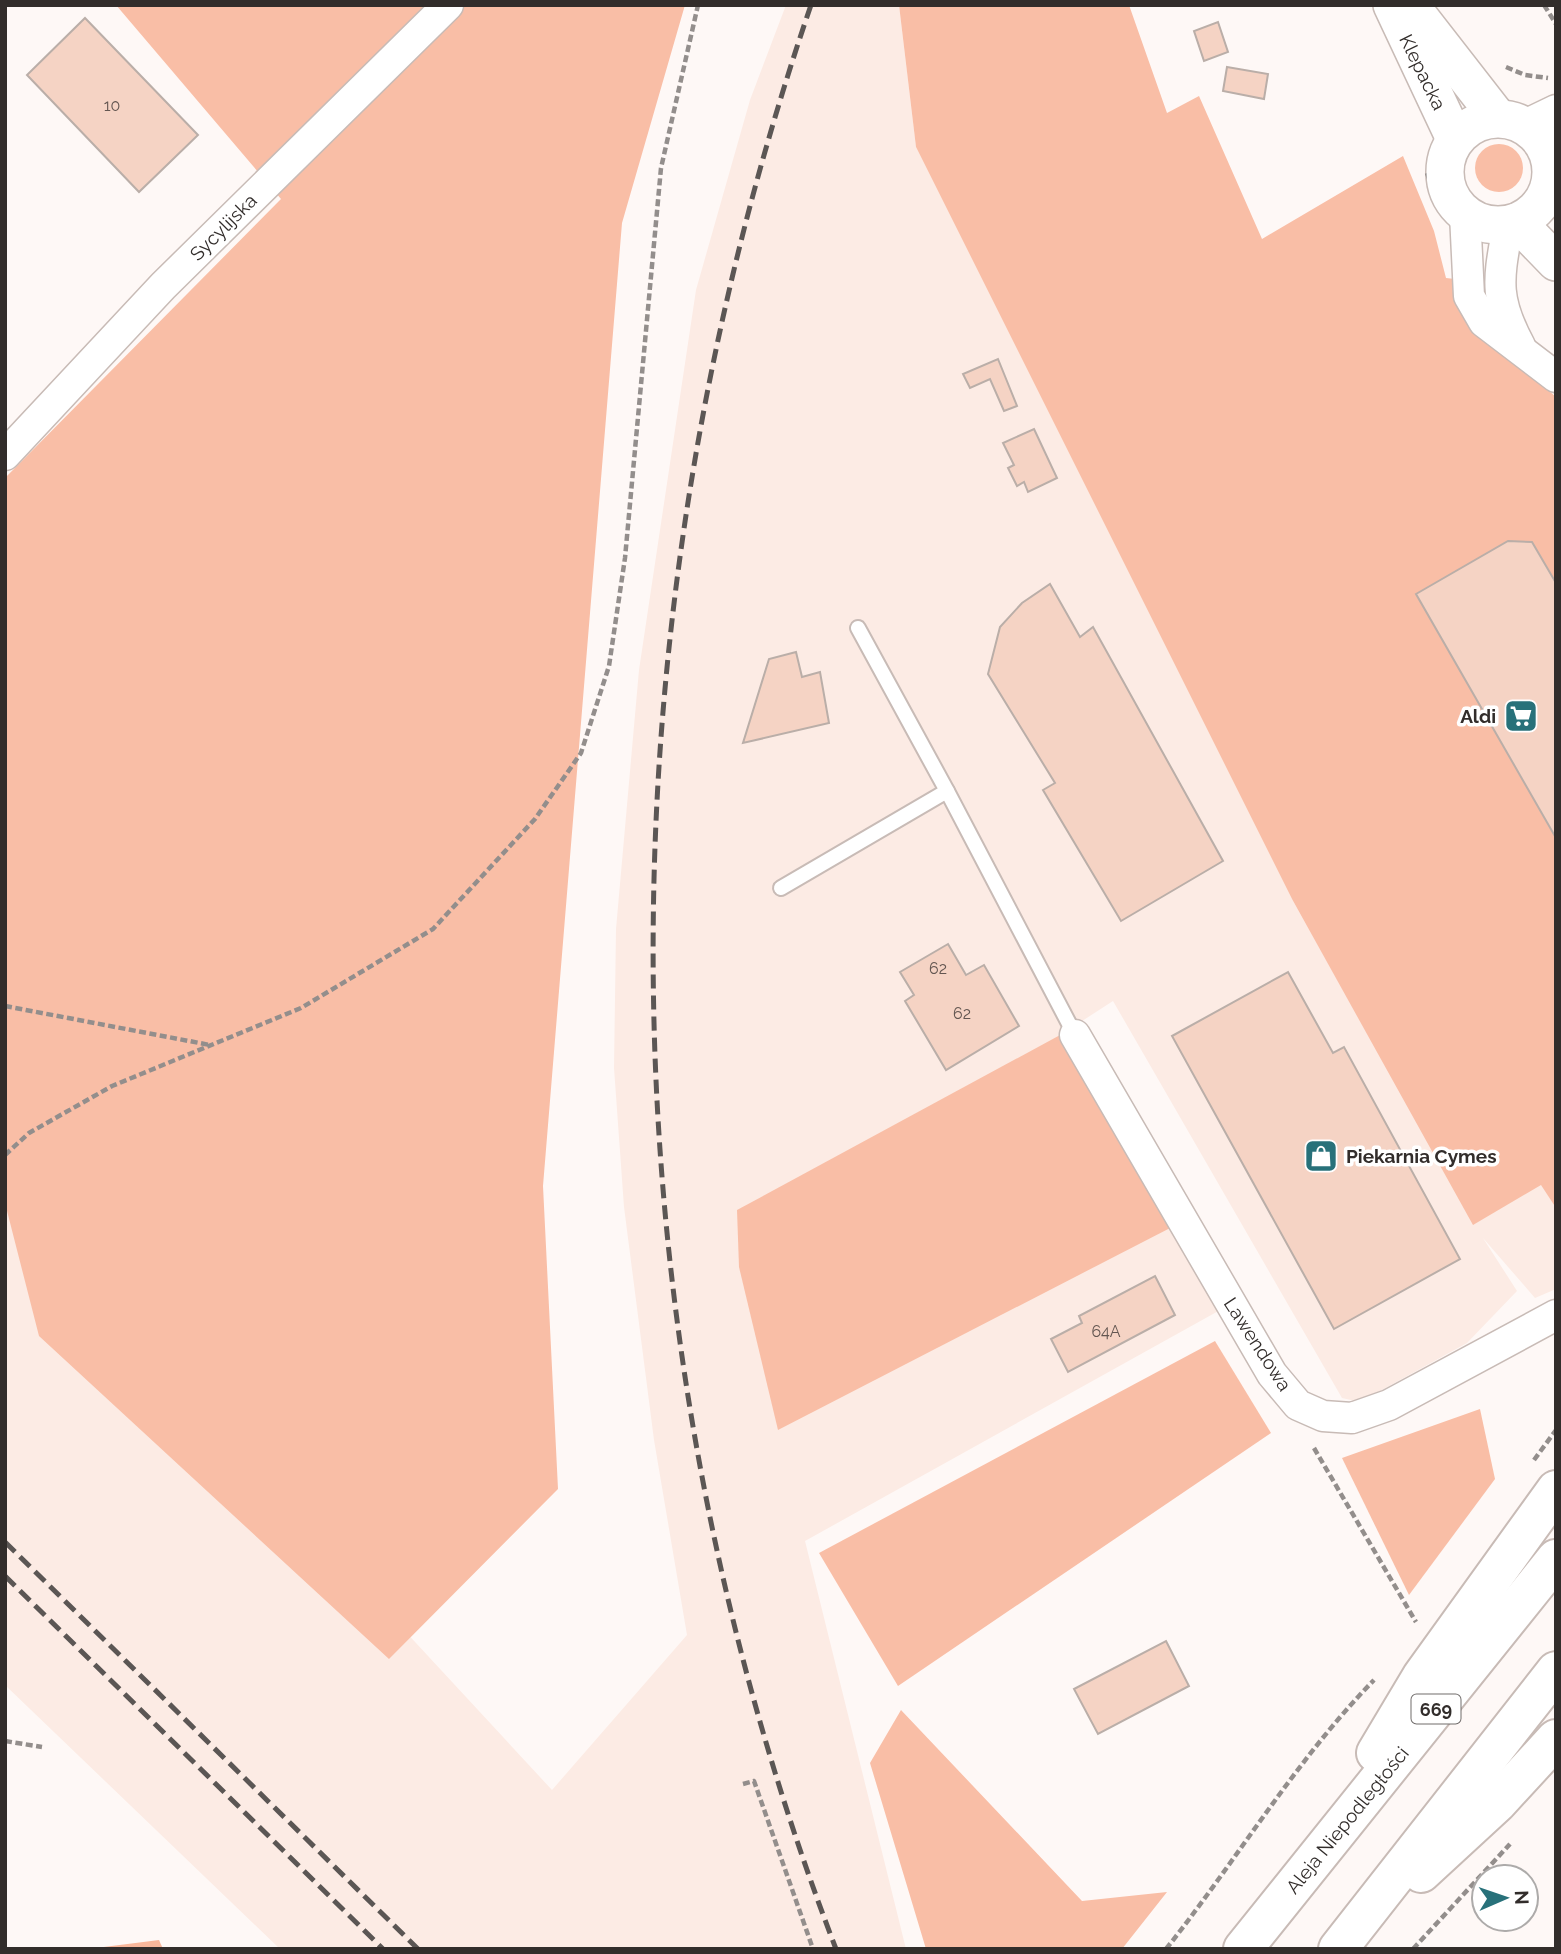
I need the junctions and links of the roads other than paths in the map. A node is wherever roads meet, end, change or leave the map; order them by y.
1 (448, 5) edge
2 (1392, 5) edge
3 (1409, 5) edge
4 (1526, 118) edge
5 (1455, 139) junction
6 (1553, 184) edge
7 (1465, 214) junction
8 (1513, 223) junction
9 (1556, 262) edge
10 (1522, 349) junction
11 (1556, 377) edge
12 (5, 455) edge
13 (858, 628) dead end
14 (947, 791) junction
15 (781, 888) dead end
16 (1075, 1035) joint
17 (1556, 1315) edge
18 (1544, 1477) edge
19 (1556, 1559) edge
20 (1556, 1671) edge
21 (1556, 1740) edge
22 (1315, 1857) junction
23 (1242, 1949) edge
24 (1339, 1949) edge

1 - 12 street, Sycylijska
2 - 5 street, Klepacka
3 - 4 street, Klepacka
4 - 5 street
4 - 6 street
5 - 7 street
6 - 8 street
7 - 8 street
7 - 10 street
8 - 9 street
8 - 10 street
10 - 11 street
13 - 14 lane
14 - 15 lane
14 - 16 lane
16 - 17 street, Lawendowa
18 - 22 main road
19 - 22 main road, Aleja Niepodległości / 669
20 - 24 main road
21 - 24 main road
22 - 23 main road, Aleja Niepodległości / 669

